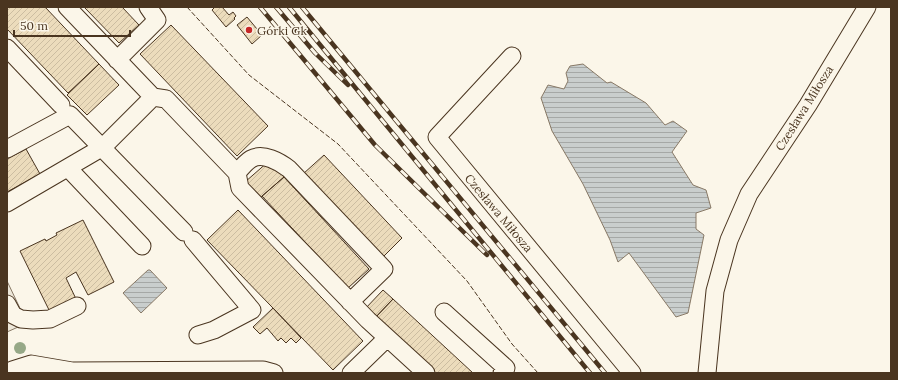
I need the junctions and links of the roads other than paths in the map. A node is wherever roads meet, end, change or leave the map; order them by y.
1 (68, 7) edge
2 (148, 7) edge
3 (867, 7) edge
4 (7, 48) edge
5 (512, 56) dead end
6 (117, 60) junction
7 (153, 97) junction
8 (66, 110) junction
9 (103, 147) junction
10 (7, 150) edge
11 (68, 168) junction
12 (237, 173) junction
13 (7, 203) edge
14 (142, 246) dead end
15 (350, 302) junction
16 (7, 304) edge
17 (77, 306) dead end
18 (444, 312) dead end
19 (198, 335) dead end
20 (387, 338) junction
21 (12, 370) dead end
22 (71, 372) edge
23 (273, 373) edge
24 (351, 373) edge
25 (426, 373) edge
26 (502, 373) edge
27 (632, 373) edge
28 (707, 373) edge

1 - 6 street
2 - 6 street
3 - 28 street, Czesława Miłosza
4 - 8 street
5 - 27 street, Czesława Miłosza
6 - 7 street
7 - 9 street
7 - 12 street
8 - 9 street
8 - 10 street
9 - 11 street
9 - 19 street
11 - 13 street
11 - 14 street
12 - 15 street
12 - 15 street
15 - 20 street
16 - 17 street
18 - 26 street
20 - 24 street
20 - 25 street
21 - 22 street
22 - 23 street

